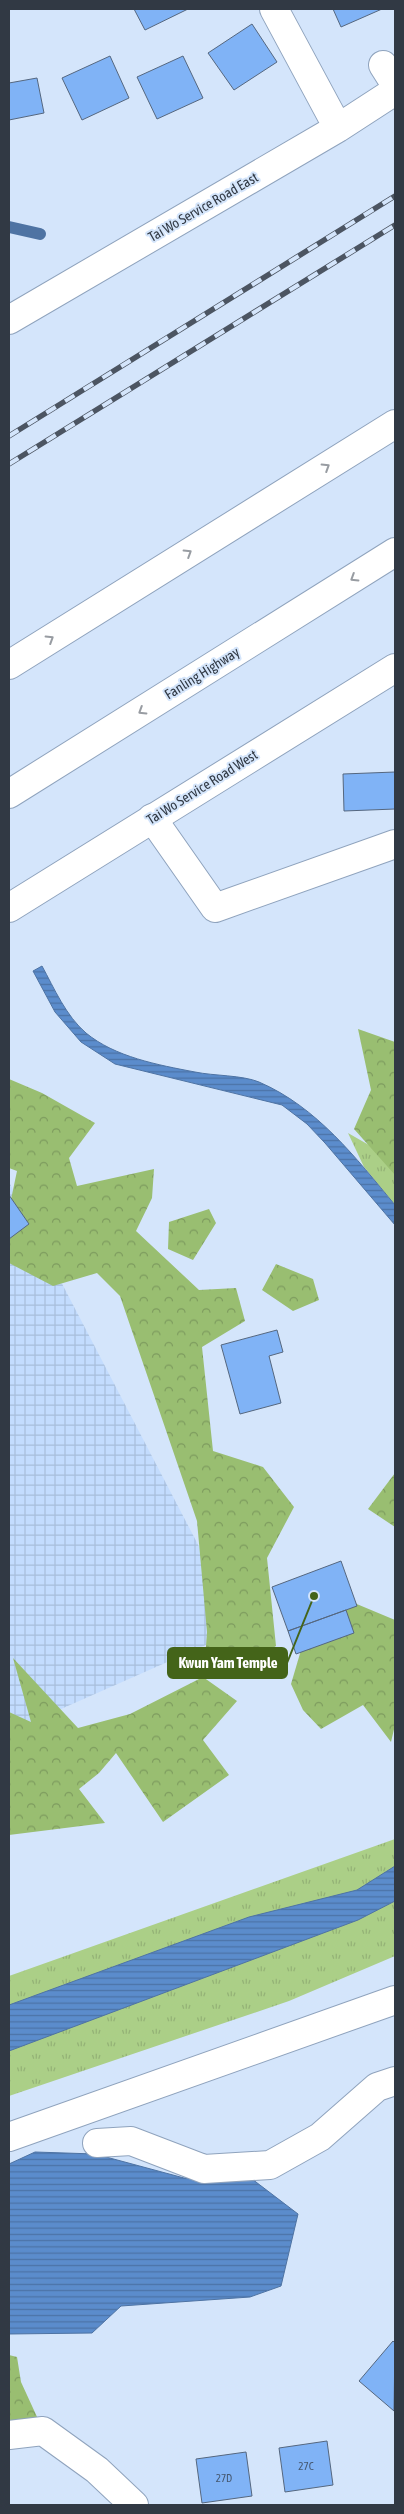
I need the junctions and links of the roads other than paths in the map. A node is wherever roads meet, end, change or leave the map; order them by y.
1 (274, 9) edge
2 (395, 91) edge
3 (338, 128) junction
4 (9, 320) edge
5 (395, 424) edge
6 (395, 552) edge
7 (9, 665) edge
8 (395, 668) edge
9 (9, 794) edge
10 (152, 818) junction
11 (395, 844) edge
12 (9, 908) edge
13 (395, 2000) edge
14 (395, 2082) edge
15 (9, 2136) edge
16 (96, 2143) dead end
17 (9, 2435) edge
18 (134, 2505) edge

1 - 3 main road
2 - 3 main road, Tai Wo Service Road East
3 - 4 main road, Tai Wo Service Road East
7 -> 5 main road
6 -> 9 main road, Fanling Highway
8 - 10 main road, Tai Wo Service Road West
10 - 11 main road
10 - 12 main road, Tai Wo Service Road West
13 - 15 main road
14 - 16 main road
17 - 18 main road

